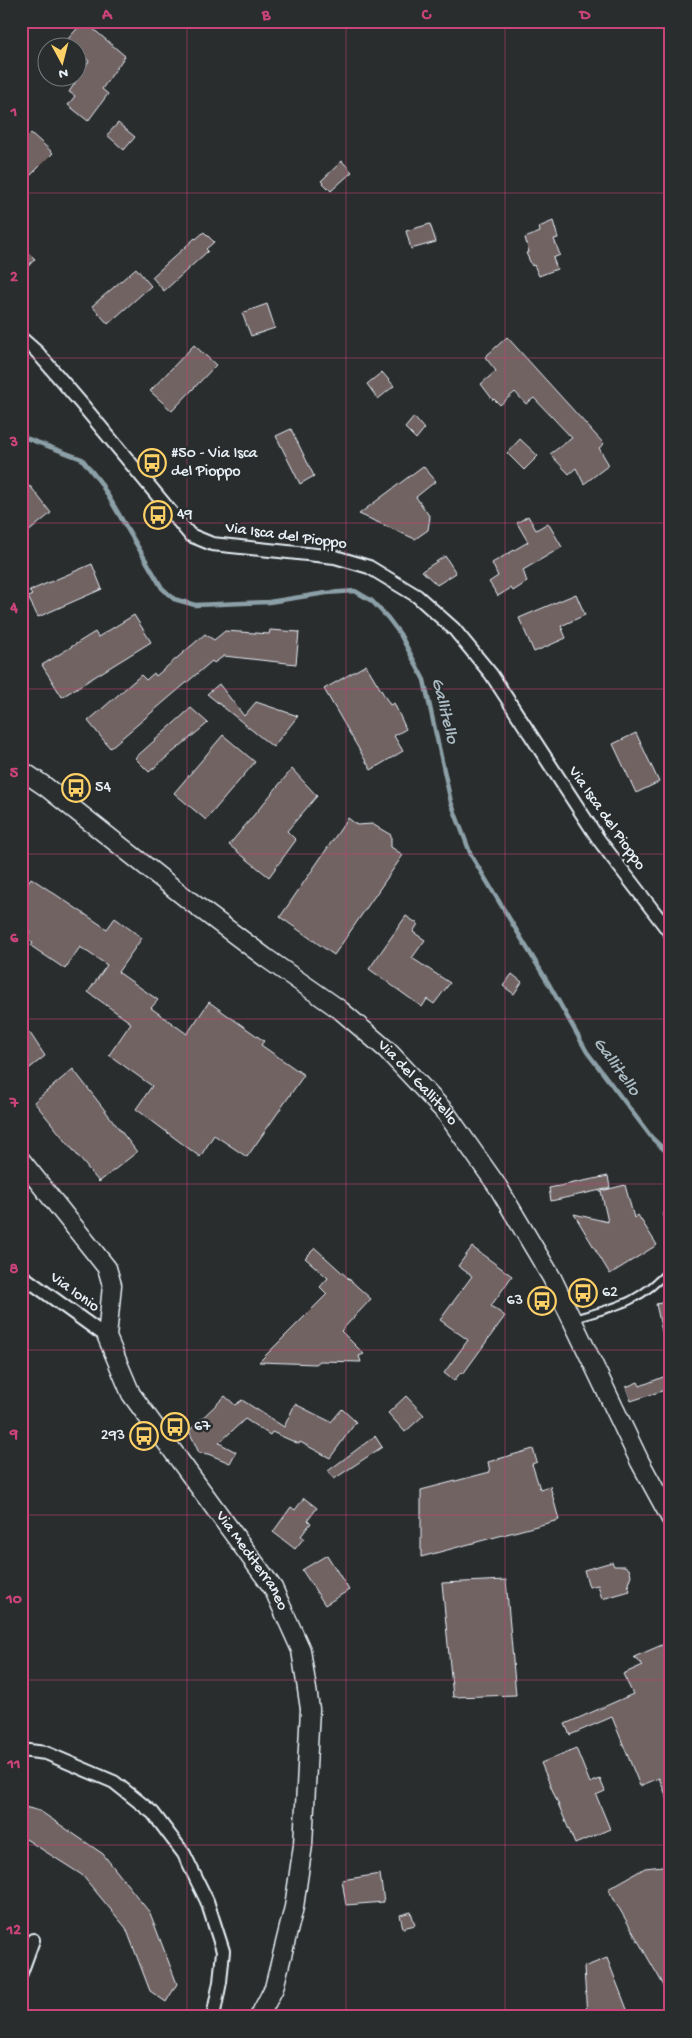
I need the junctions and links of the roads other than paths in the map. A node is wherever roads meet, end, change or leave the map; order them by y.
1 (21, 338) edge
2 (21, 770) edge
3 (671, 934) edge
4 (21, 1160) edge
5 (671, 1208) edge
6 (671, 1223) edge
7 (671, 1268) edge
8 (21, 1275) edge
9 (572, 1319) junction
10 (107, 1337) junction
11 (671, 1519) edge
12 (21, 1750) edge
13 (33, 1940) dead end
14 (21, 1973) edge
15 (213, 2017) edge
16 (259, 2017) edge

1 - 3 street, Via Isca del Pioppo
2 - 9 street, Via del Gallitello
4 - 10 street, Via Mediterraneo
5 - 6 lane
7 - 9 lane
8 - 10 street, Via Ionio
9 - 11 street, Via del Gallitello
10 - 16 street, Via Mediterraneo
12 - 15 street
13 - 14 street

